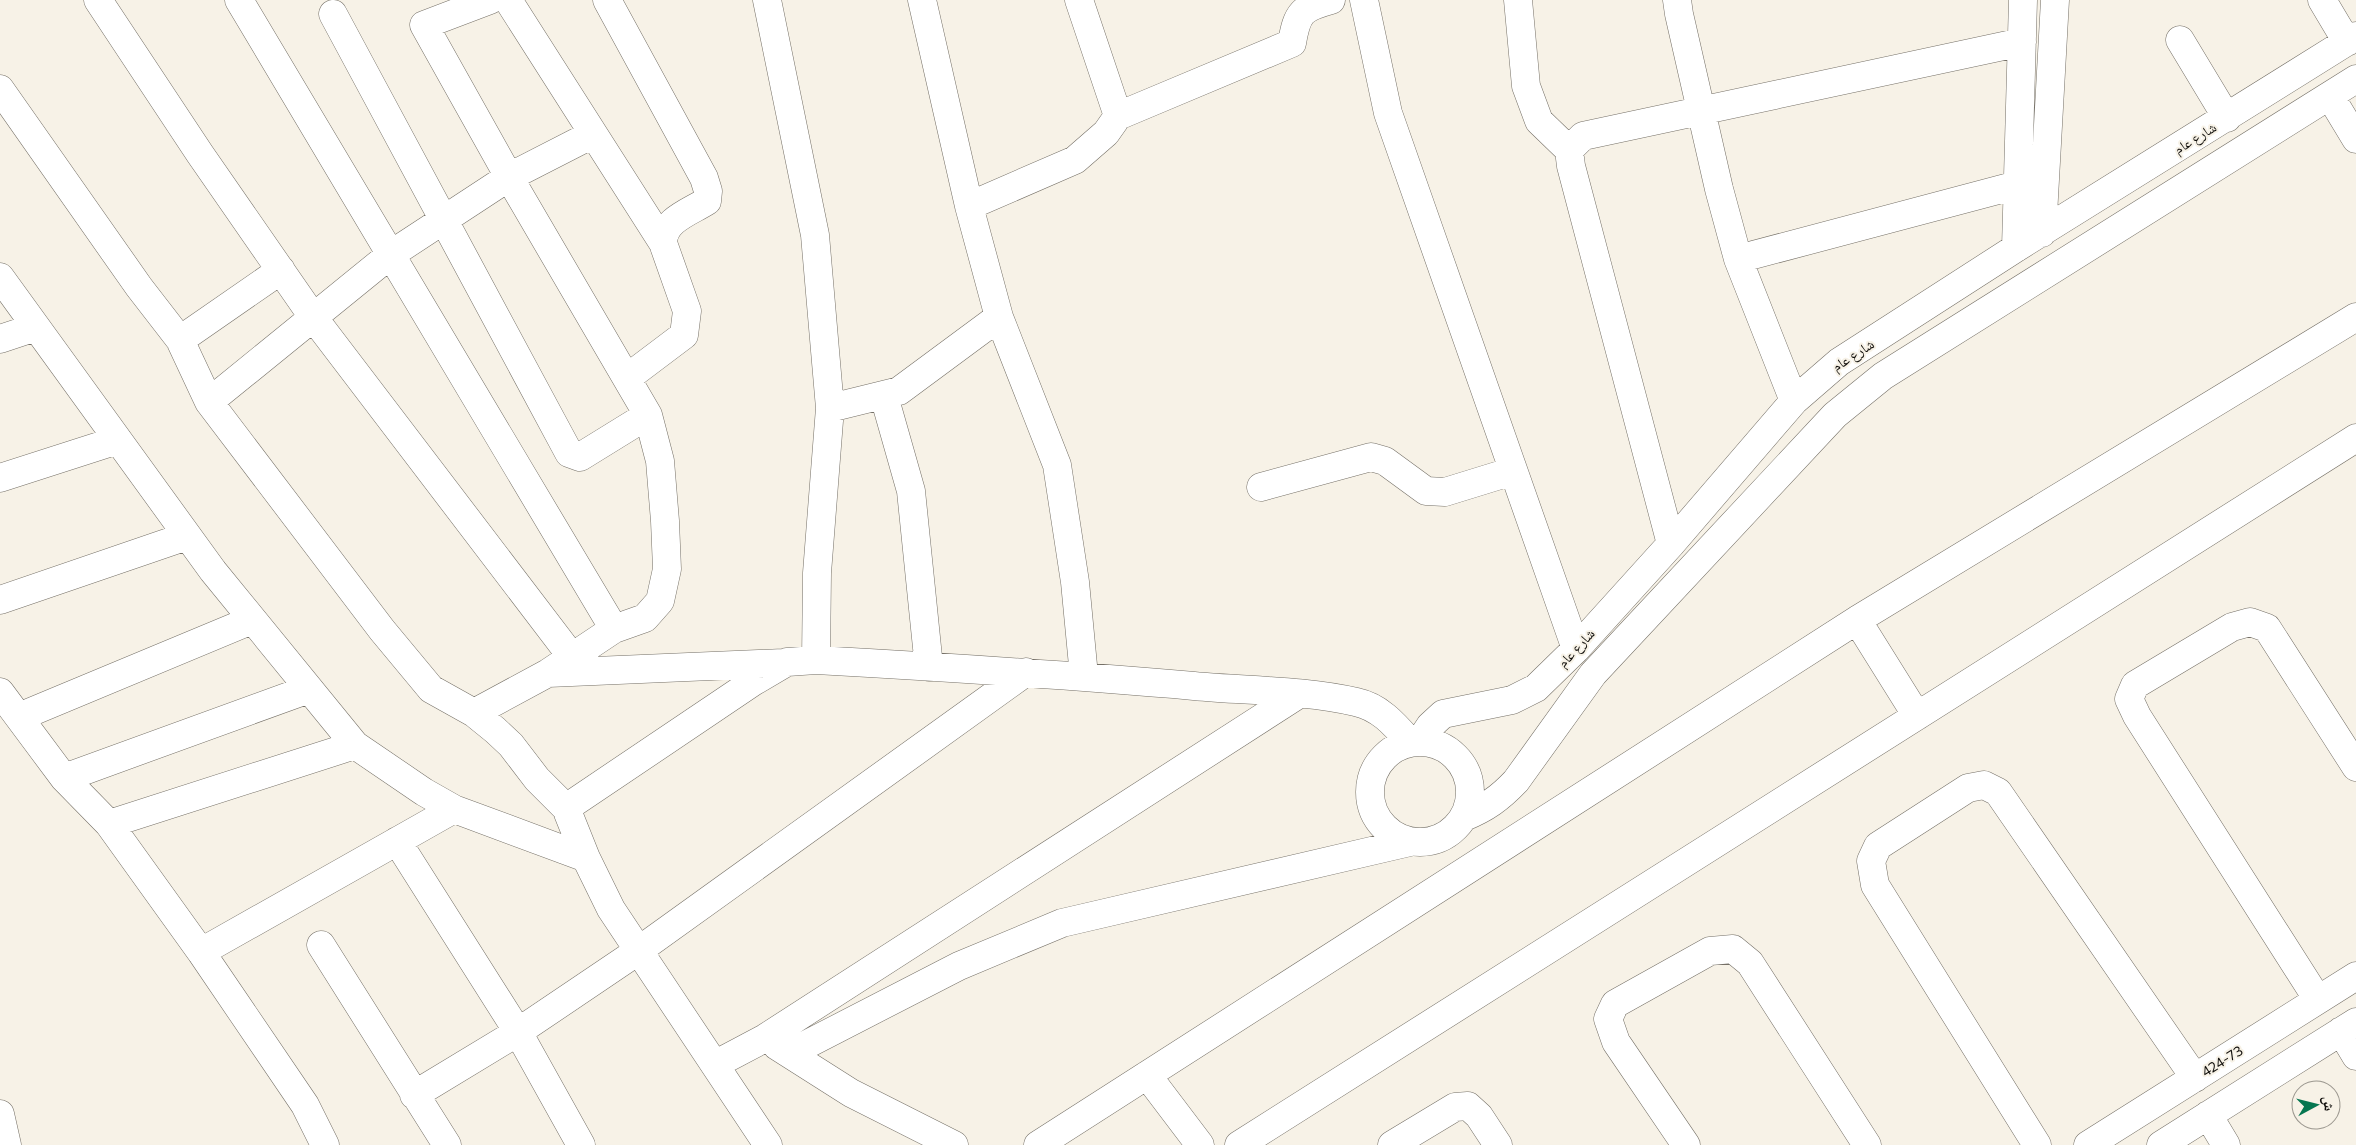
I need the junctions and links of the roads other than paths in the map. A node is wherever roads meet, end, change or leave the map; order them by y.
1 (98, 0) edge
2 (240, 0) edge
3 (490, 0) edge
4 (508, 0) edge
5 (607, 0) edge
6 (767, 0) edge
7 (922, 0) edge
8 (1079, 0) edge
9 (1331, 0) edge
10 (1364, 0) edge
11 (1518, 0) edge
12 (1677, 0) edge
13 (2023, 0) edge
14 (2055, 0) edge
15 (2322, 0) edge
16 (333, 14) dead end
17 (2352, 39) edge
18 (2180, 40) dead end
19 (2022, 42) junction
20 (2356, 79) edge
21 (0, 89) edge
22 (2330, 96) junction
23 (1701, 111) junction
24 (1118, 116) junction
25 (2226, 118) junction
26 (593, 134) junction
27 (2356, 139) edge
28 (1569, 150) junction
29 (509, 177) junction
30 (2017, 185) junction
31 (969, 206) junction
32 (444, 220) junction
33 (2042, 233) junction
34 (662, 243) junction
35 (2016, 248) junction
36 (390, 255) junction
37 (1738, 259) junction
38 (281, 270) junction
39 (0, 277) edge
40 (1915, 315) junction
41 (313, 317) junction
42 (999, 317) junction
43 (2356, 317) edge
44 (36, 327) junction
45 (0, 339) edge
46 (180, 340) junction
47 (1933, 345) junction
48 (627, 378) junction
49 (884, 396) junction
50 (1794, 401) junction
51 (209, 402) junction
52 (830, 408) junction
53 (648, 415) junction
54 (2356, 438) edge
55 (118, 440) junction
56 (1514, 471) junction
57 (0, 478) edge
58 (1261, 487) dead end
59 (187, 536) junction
60 (1670, 544) junction
61 (0, 600) edge
62 (252, 620) junction
63 (1857, 620) junction
64 (614, 629) junction
65 (1576, 649) junction
66 (572, 657) junction
67 (816, 660) junction
68 (787, 662) junction
69 (929, 667) junction
70 (1026, 672) junction
71 (548, 673) junction
72 (1084, 676) junction
73 (309, 689) junction
74 (0, 692) edge
75 (1299, 694) junction
76 (474, 713) junction
77 (1917, 716) junction
78 (18, 717) junction
79 (1415, 742) junction
80 (354, 745) junction
81 (2356, 767) edge
82 (64, 778) junction
83 (566, 808) junction
84 (454, 809) junction
85 (109, 824) junction
86 (1458, 825) junction
87 (397, 842) junction
88 (1410, 842) junction
89 (586, 858) junction
90 (1484, 859) junction
91 (321, 945) dead end
92 (201, 952) junction
93 (638, 952) junction
94 (2356, 976) edge
95 (2318, 1000) junction
96 (2348, 1027) edge
97 (518, 1032) junction
98 (765, 1038) junction
99 (790, 1053) junction
100 (2356, 1056) edge
101 (716, 1064) junction
102 (1147, 1075) junction
103 (2194, 1078) junction
104 (414, 1095) junction
105 (0, 1114) edge
106 (2208, 1115) junction
107 (7, 1145) edge
108 (325, 1145) edge
109 (447, 1145) edge
110 (581, 1145) edge
111 (768, 1145) edge
112 (954, 1145) edge
113 (1038, 1145) edge
114 (1200, 1145) edge
115 (1239, 1145) edge
116 (1392, 1145) edge
117 (1498, 1145) edge
118 (1686, 1145) edge
119 (1867, 1145) edge
120 (2037, 1145) edge
121 (2088, 1145) edge
122 (2161, 1145) edge
123 (2226, 1145) edge

1 - 38 street
2 - 36 street
3 - 29 street
4 - 26 street
5 - 34 street
6 - 52 street
7 - 31 street
8 - 24 street
9 - 24 street
10 - 56 street
11 - 28 street
12 - 23 street
13 - 19 street
14 - 33 street
15 - 17 street
16 - 32 street
17 - 25 street, شارع عام
18 - 25 street
19 - 23 street
19 - 30 street
20 - 22 street
21 - 46 street
22 - 27 street
22 - 47 street
23 - 28 street
23 - 37 street
24 - 31 street
25 - 33 street, شارع عام
26 - 29 street
26 - 34 street
28 - 60 street
29 - 32 street
29 - 48 street
30 - 35 street
30 - 37 street
31 - 42 street
32 - 36 street
32 - 53 street
33 - 35 street, شارع عام
34 - 48 street
35 - 40 street, شارع عام
36 - 41 street
36 - 64 street
37 - 50 street
38 - 41 street
38 - 46 street
39 - 44 street
40 - 47 street
40 - 50 street, شارع عام
41 - 51 street
41 - 66 street
42 - 49 street
42 - 72 street
43 - 63 street
44 - 45 street
44 - 55 street
46 - 51 street
47 - 86 street
48 - 53 street
49 - 52 street
49 - 69 street
50 - 60 street, شارع عام
51 - 76 street
52 - 67 street
53 - 64 street
54 - 77 street
55 - 57 street
55 - 59 street
56 - 58 street
56 - 65 street
59 - 61 street
59 - 62 street
60 - 65 street, شارع عام
62 - 73 street
62 - 78 street
63 - 77 street
63 - 90 street
64 - 66 street
65 - 79 street, شارع عام
66 - 71 street
67 - 68 street
67 - 69 street
68 - 71 street
68 - 83 street
69 - 70 street
70 - 72 street
70 - 93 street
71 - 76 street
72 - 75 street
73 - 80 street
73 - 82 street
74 - 78 street
75 - 79 street
75 - 98 street
76 - 83 street
77 - 115 street
78 - 82 street
79 - 86 street
79 - 88 street
80 - 84 street
80 - 85 street
81 - 95 street
82 - 85 street
83 - 89 street
84 - 87 street
84 - 89 street
85 - 92 street
86 - 88 street
86 - 90 street
87 - 92 street
87 - 97 street
88 - 99 street
89 - 93 street
90 - 102 street
91 - 104 street
92 - 108 street
93 - 97 street
93 - 101 street
94 - 95 street, 424-73
95 - 103 street, 424-73
96 - 100 street
96 - 106 street
97 - 104 street
97 - 110 street
98 - 99 street
98 - 101 street
99 - 112 street
101 - 111 street
102 - 113 street
102 - 114 street
103 - 120 street
103 - 121 street, 424-73
104 - 109 street
105 - 107 street
106 - 122 street
106 - 123 street
116 - 117 street
118 - 119 street

